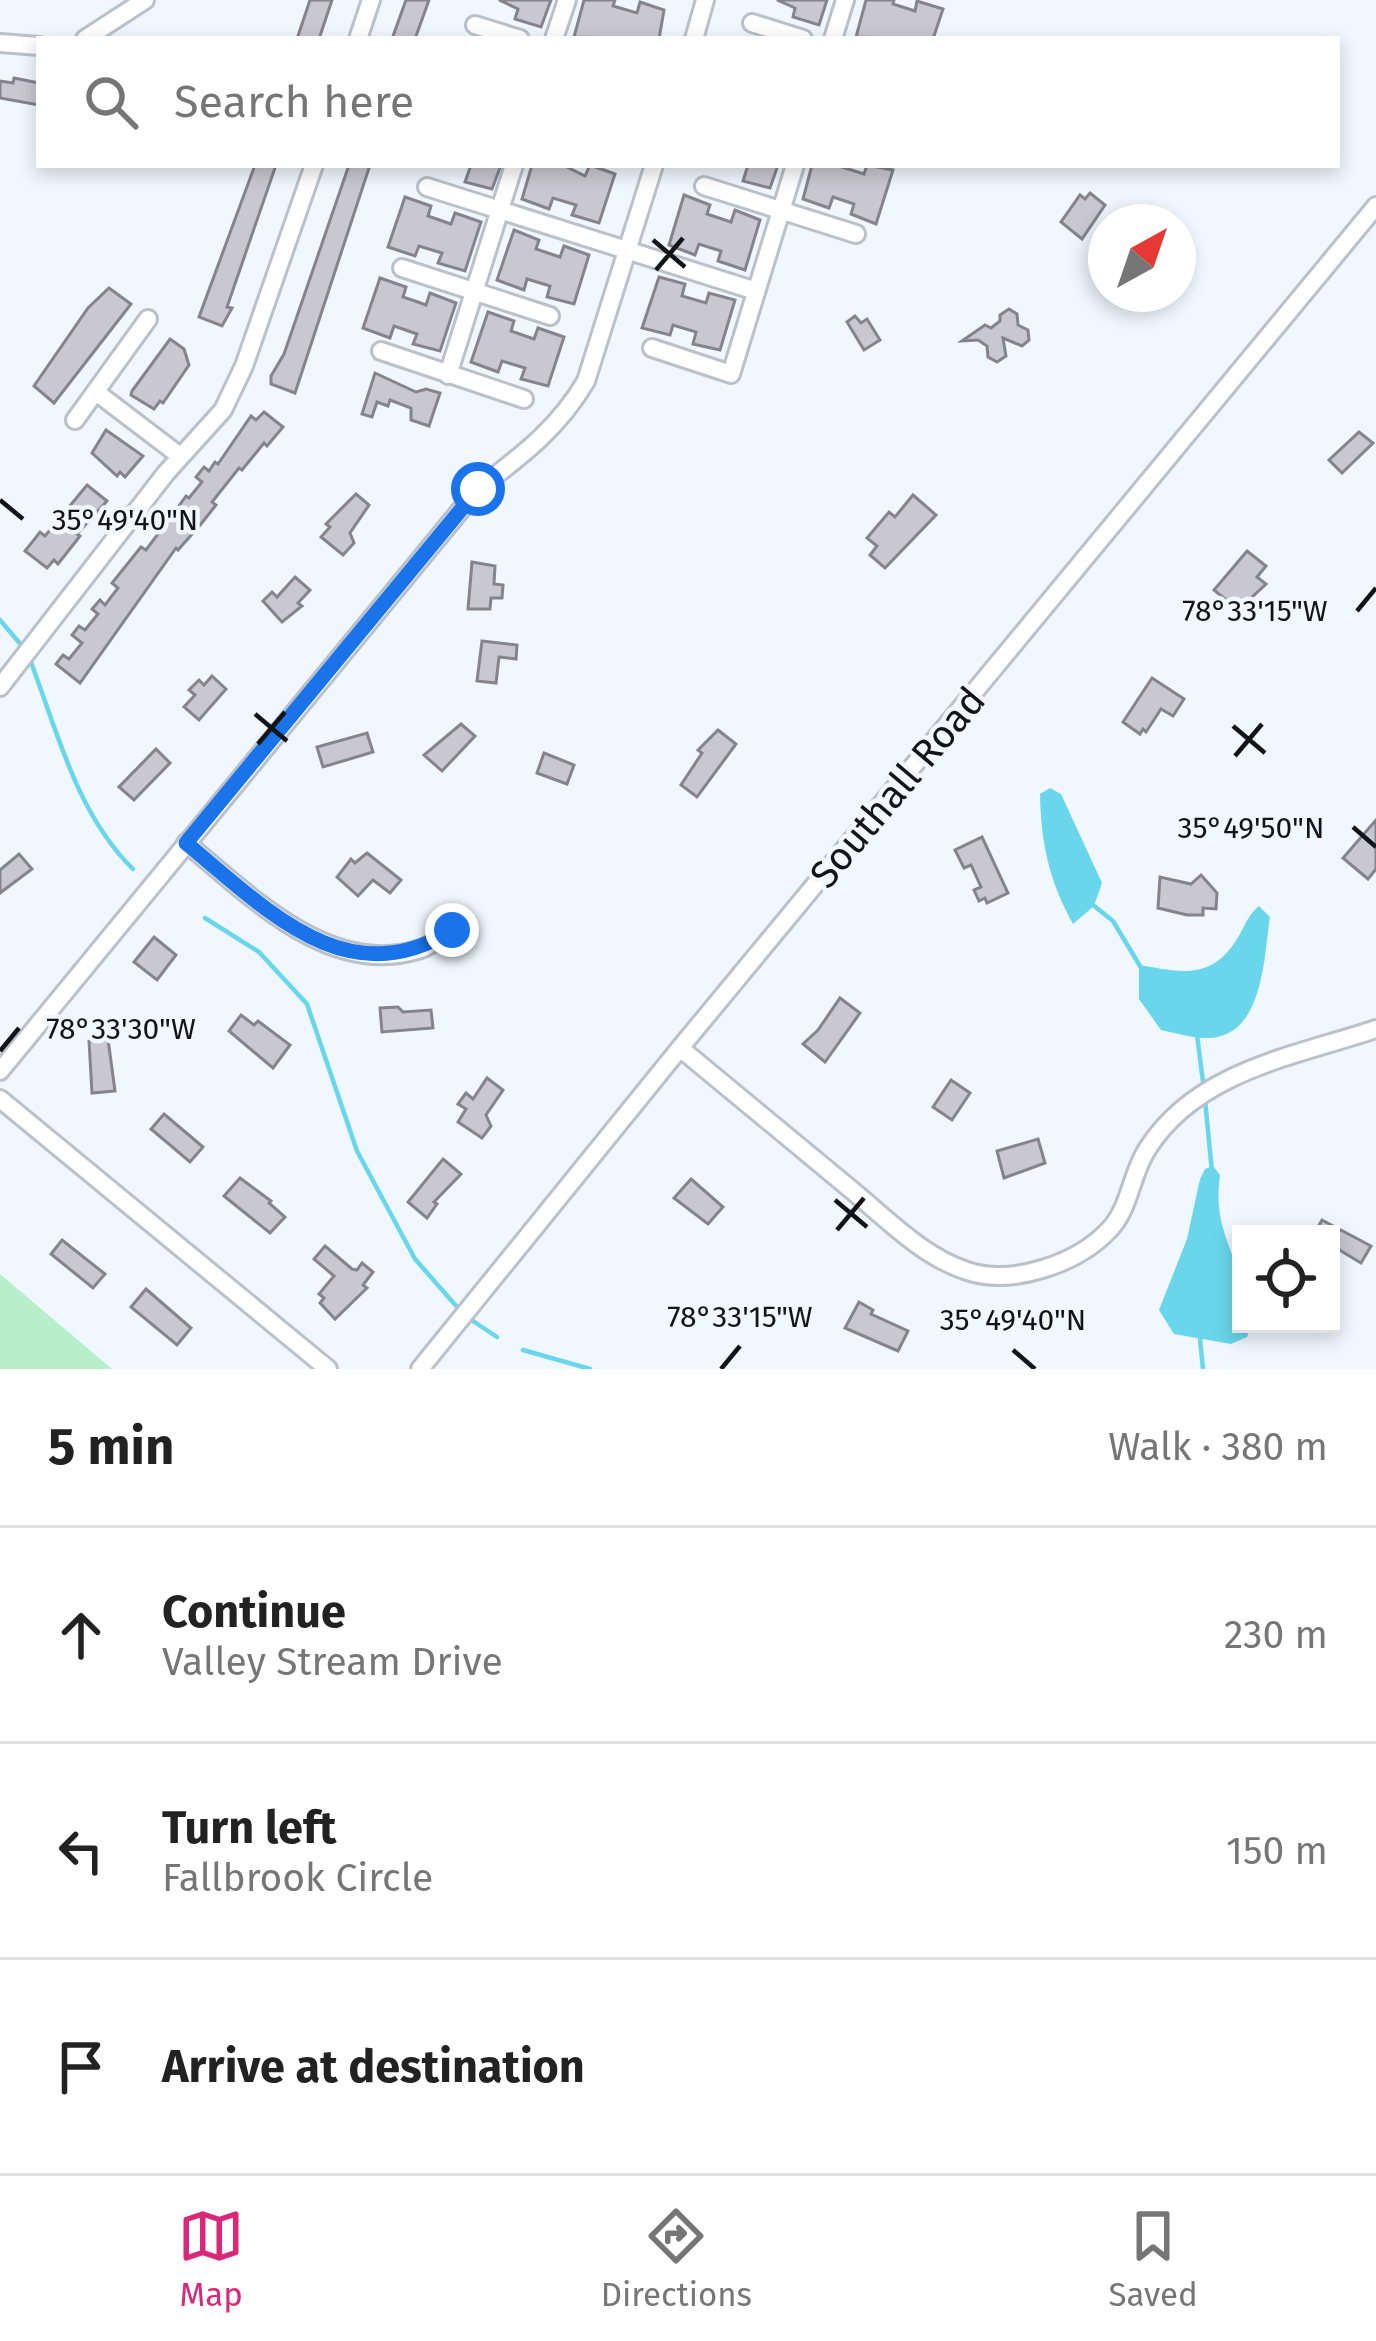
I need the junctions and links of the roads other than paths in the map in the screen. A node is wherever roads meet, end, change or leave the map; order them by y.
1 (145, 0) edge
2 (371, 0) edge
3 (566, 0) edge
4 (681, 0) edge
5 (845, 0) edge
6 (704, 3) edge
7 (752, 23) dead end
8 (475, 26) dead end
9 (91, 36) edge
10 (359, 36) edge
11 (510, 36) edge
12 (555, 36) edge
13 (695, 36) edge
14 (793, 36) edge
15 (834, 36) edge
16 (0, 43) edge
17 (36, 46) edge
18 (313, 168) edge
19 (513, 168) edge
20 (653, 168) edge
21 (794, 168) edge
22 (704, 186) dead end
23 (427, 188) dead end
24 (1376, 206) edge
25 (781, 210) junction
26 (500, 211) junction
27 (856, 234) dead end
28 (628, 251) junction
29 (402, 268) dead end
30 (756, 291) junction
31 (474, 292) junction
32 (550, 316) dead end
33 (148, 319) dead end
34 (652, 348) dead end
35 (381, 351) dead end
36 (448, 375) junction
37 (96, 392) junction
38 (524, 399) dead end
39 (75, 420) dead end
40 (180, 456) junction
41 (0, 687) edge
42 (186, 843) junction
43 (452, 930) dead end
44 (1376, 1029) edge
45 (680, 1048) junction
46 (0, 1071) edge
47 (0, 1099) edge
48 (328, 1369) edge
49 (420, 1369) edge

1 - 9 street
2 - 10 street
3 - 12 street
4 - 6 street
5 - 15 street
6 - 13 street
7 - 14 street
8 - 11 street
16 - 17 street
18 - 40 street
19 - 26 street
20 - 28 street
21 - 25 street
22 - 25 street
23 - 26 street
24 - 45 street, Southall Road
25 - 27 street
25 - 30 street
26 - 28 street
26 - 31 street
28 - 30 street
28 - 42 street
29 - 31 street
30 - 34 street
31 - 32 street
31 - 36 street
33 - 37 street
35 - 36 street
36 - 38 street
37 - 39 street
37 - 40 street
40 - 41 street
42 - 43 street
42 - 46 street
44 - 45 street
45 - 49 street, Southall Road
47 - 48 street

